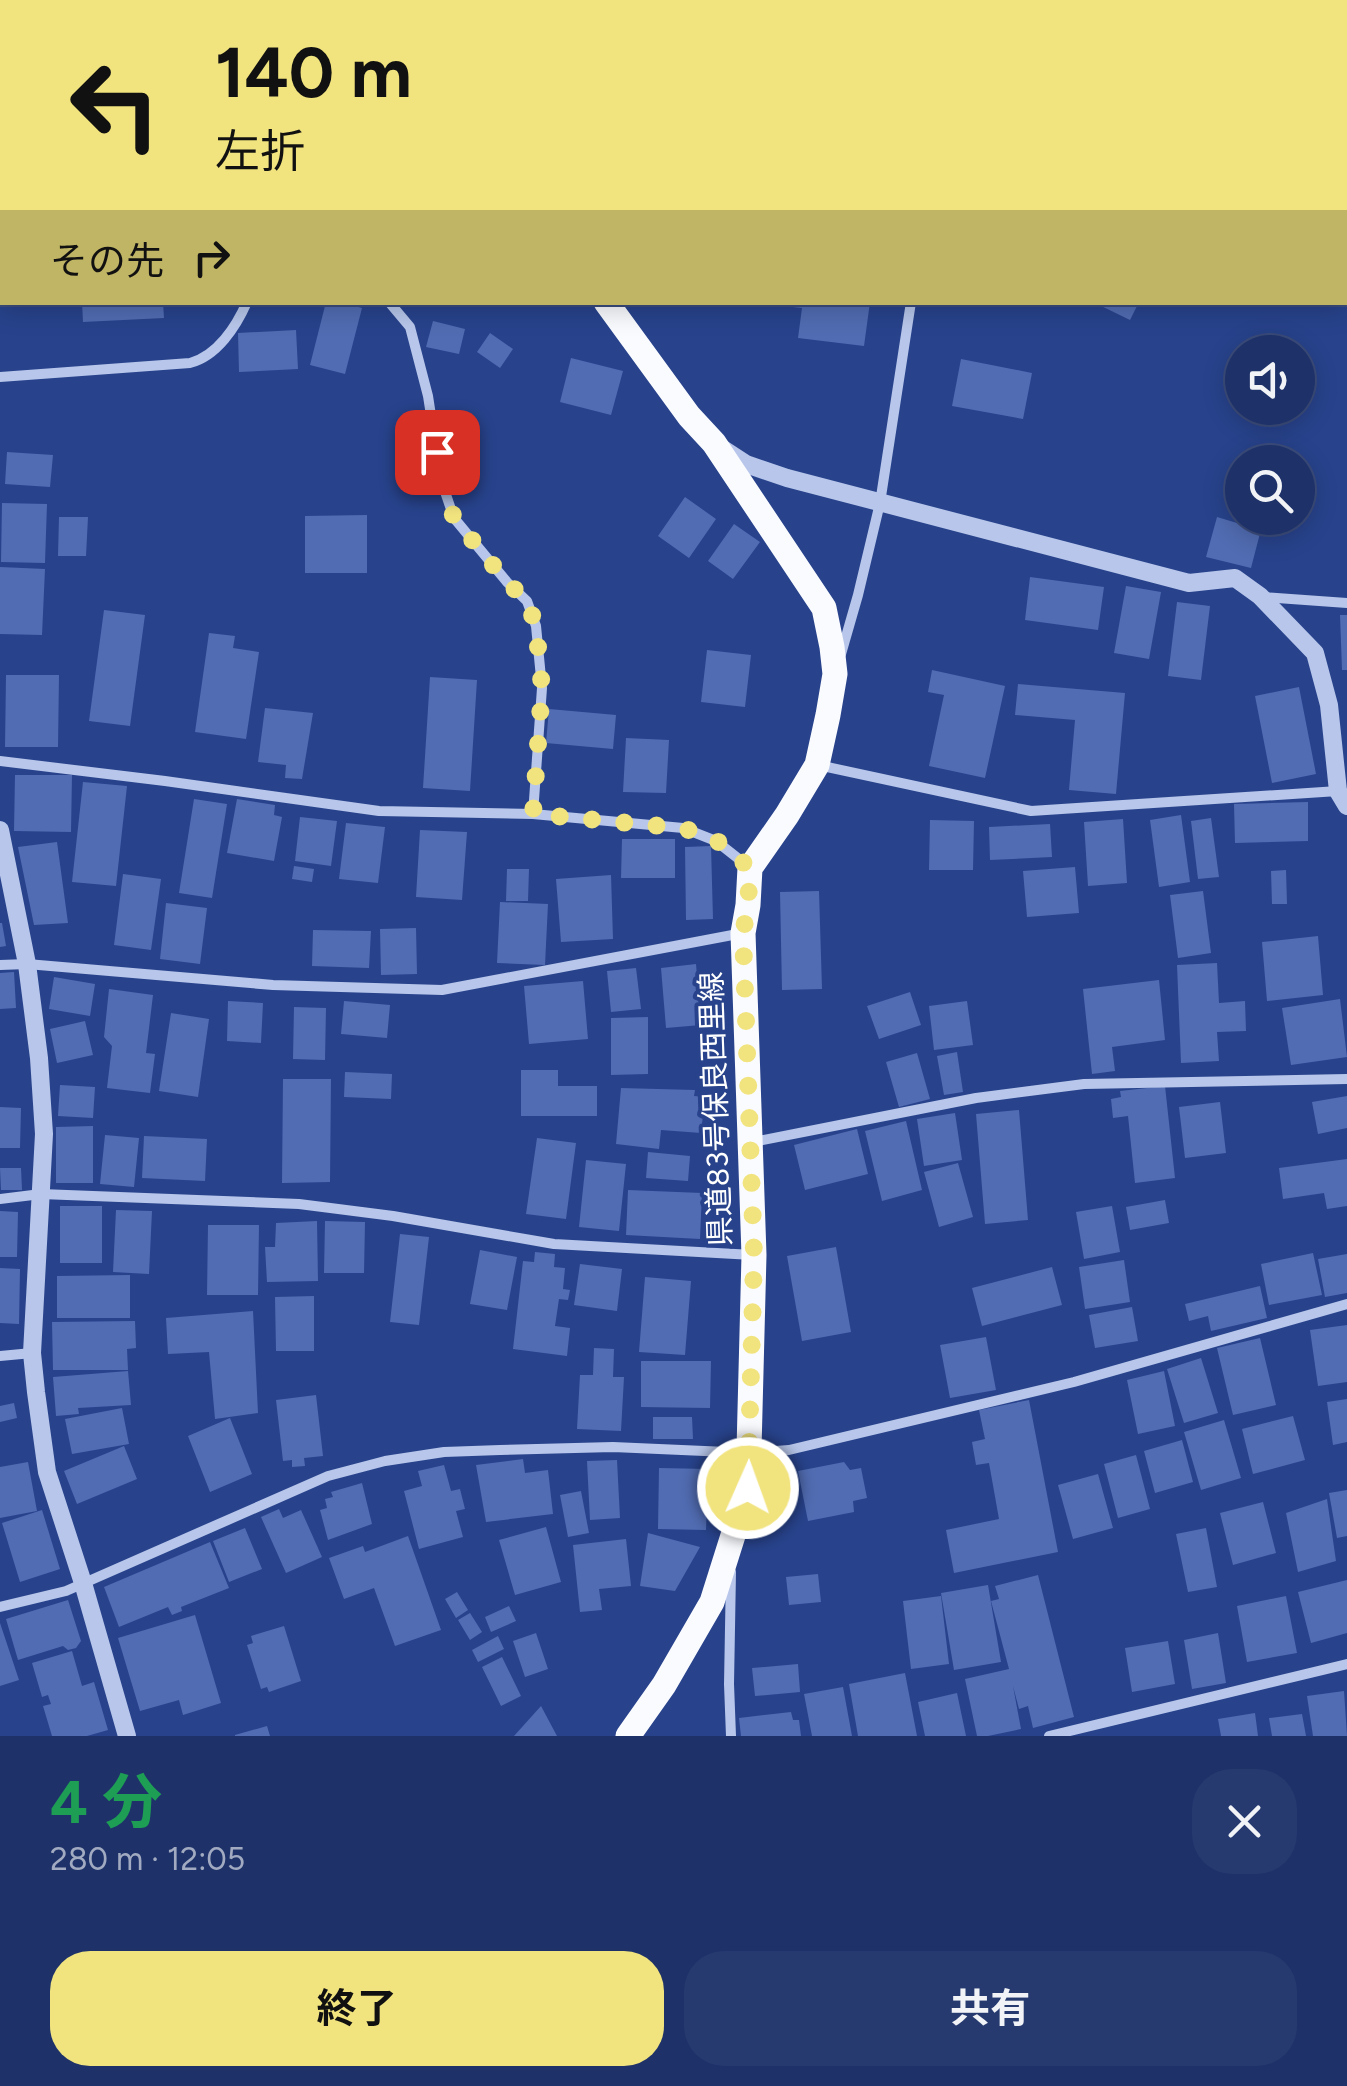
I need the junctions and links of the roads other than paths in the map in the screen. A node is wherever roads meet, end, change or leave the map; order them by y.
1 (247, 305) edge
2 (391, 305) edge
3 (608, 305) edge
4 (912, 305) edge
5 (0, 377) edge
6 (714, 443) junction
7 (880, 504) junction
8 (1260, 596) junction
9 (1347, 604) edge
10 (834, 674) junction
11 (0, 761) edge
12 (816, 765) junction
13 (1342, 799) edge
14 (533, 814) junction
15 (0, 830) edge
16 (750, 868) junction
17 (743, 933) junction
18 (27, 964) junction
19 (0, 965) edge
20 (1347, 1079) edge
21 (750, 1142) junction
22 (41, 1194) junction
23 (0, 1199) edge
24 (754, 1255) junction
25 (1347, 1304) edge
26 (32, 1353) junction
27 (0, 1356) edge
28 (750, 1453) junction
29 (734, 1537) junction
30 (83, 1583) junction
31 (0, 1607) edge
32 (1347, 1664) edge
33 (127, 1736) edge
34 (628, 1736) edge
35 (732, 1736) edge
36 (1048, 1736) edge

1 - 5 street
2 - 14 street
3 - 6 main road
4 - 7 street
6 - 7 street
6 - 10 main road
7 - 8 street
7 - 10 street
8 - 9 street
8 - 13 street
10 - 12 main road
11 - 14 street
12 - 13 street
12 - 16 main road
14 - 16 street
15 - 18 street
16 - 17 main road, 県道83号保良西里線
17 - 18 street
17 - 21 main road, 県道83号保良西里線
18 - 19 street
18 - 22 street
20 - 21 street
21 - 24 main road, 県道83号保良西里線
22 - 23 street
22 - 24 street
22 - 26 street
24 - 28 main road, 県道83号保良西里線
25 - 28 street
26 - 27 street
26 - 30 street
28 - 29 main road, 県道83号保良西里線
28 - 30 street
29 - 34 main road, 県道83号保良西里線
29 - 35 street
30 - 31 street
30 - 33 street
32 - 36 street

